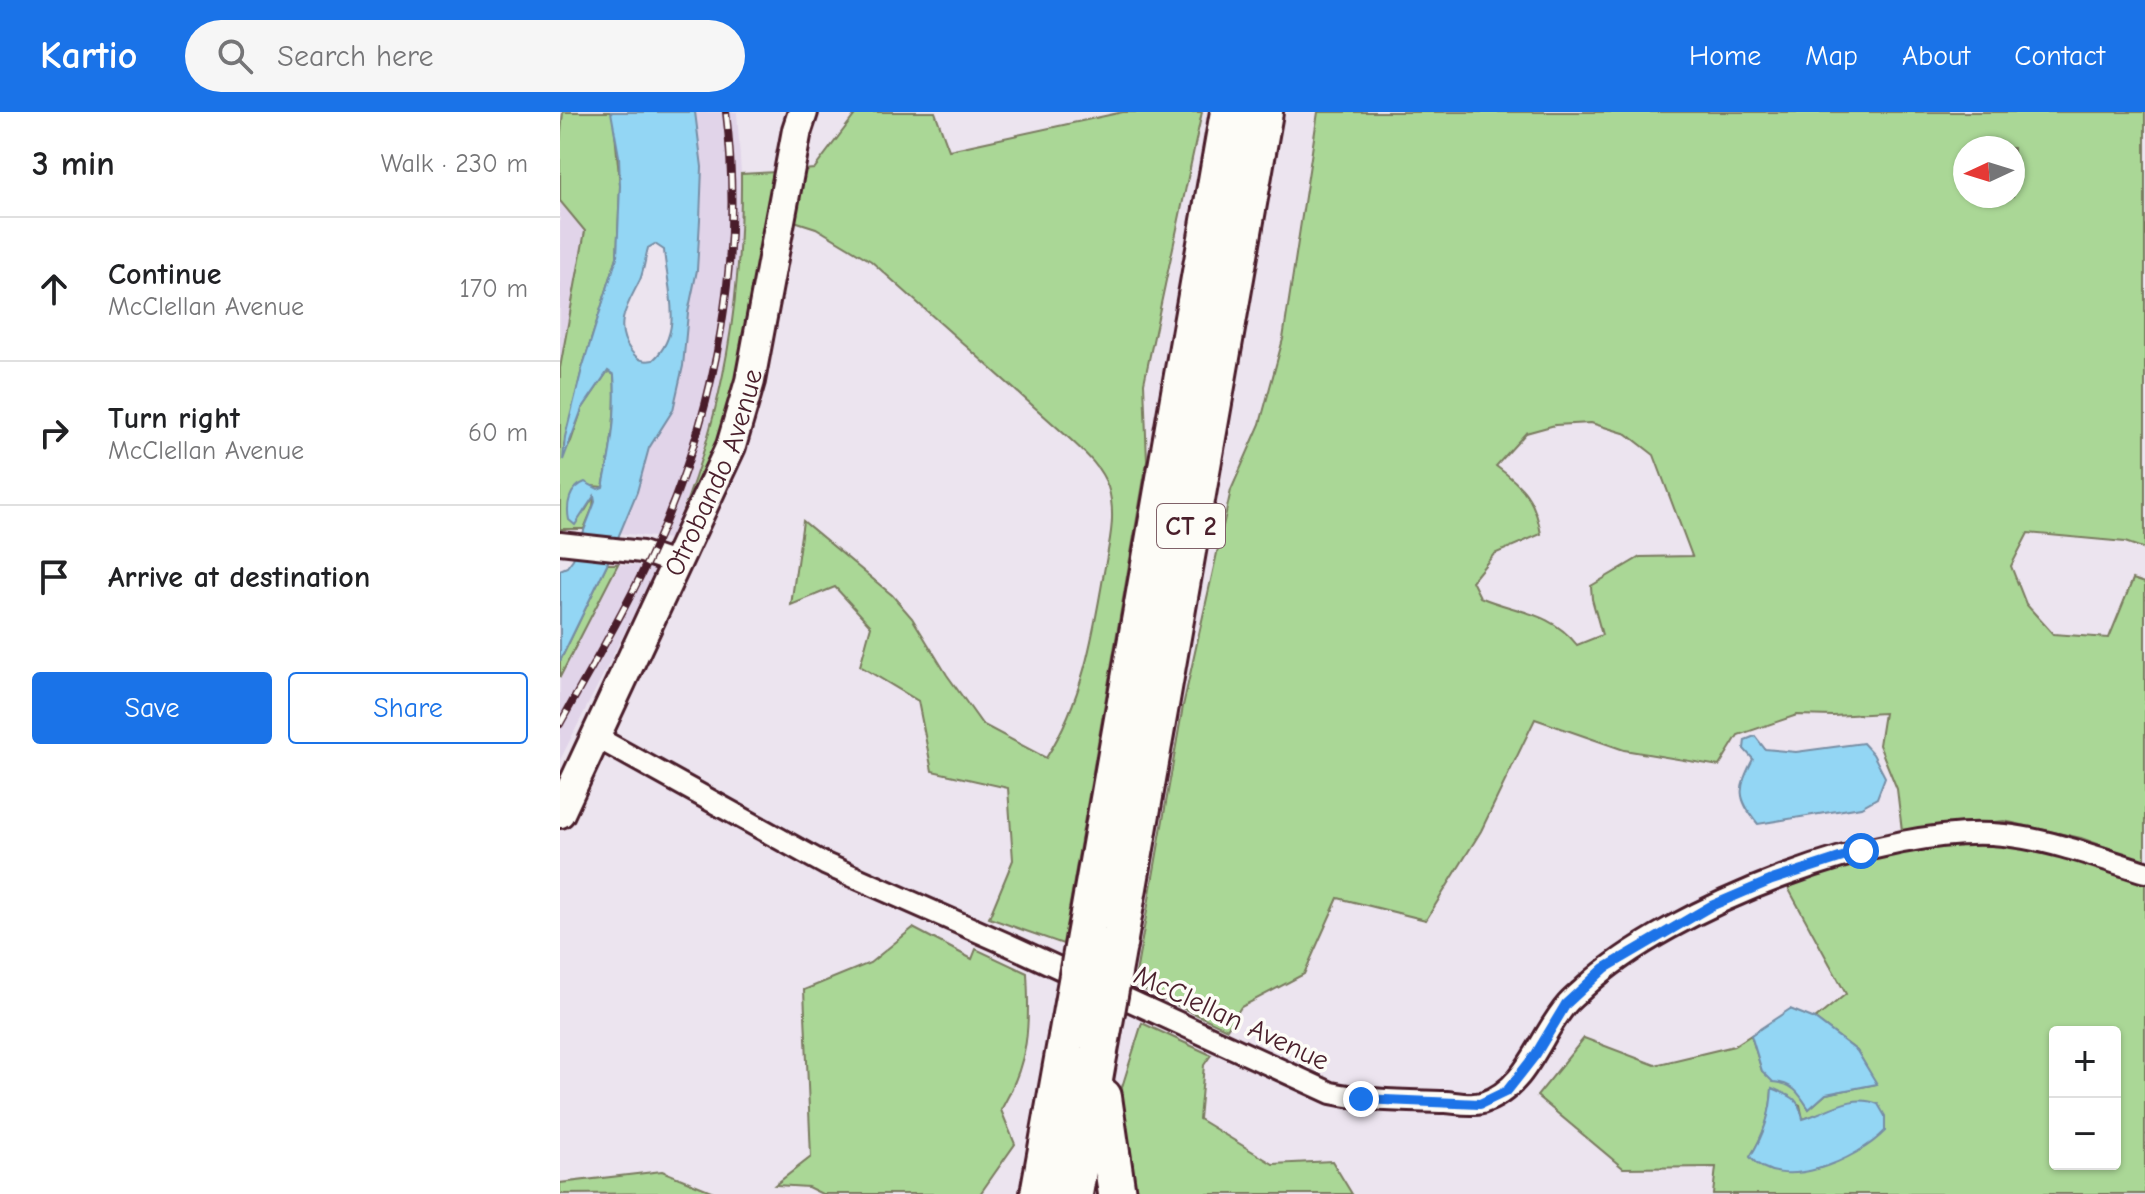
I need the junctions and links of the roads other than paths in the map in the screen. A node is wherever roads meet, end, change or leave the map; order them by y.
1 (803, 112) edge
2 (1229, 112) edge
3 (1264, 112) edge
4 (560, 543) edge
5 (677, 564) junction
6 (596, 737) junction
7 (560, 813) edge
8 (2145, 872) edge
9 (1103, 932) junction
10 (1088, 1048) junction
11 (1039, 1194) edge
12 (1074, 1194) edge
13 (1117, 1194) edge

1 - 5 street, Otrobando Avenue
2 - 9 highway, CT 2
3 - 9 highway, CT 2
4 - 5 street
5 - 6 street, Otrobando Avenue
6 - 7 street, Otrobando Avenue
6 - 8 street, McClellan Avenue
9 - 10 highway, CT 2, bridge
10 - 11 highway, CT 2
10 - 12 highway, CT 2
10 - 13 highway

